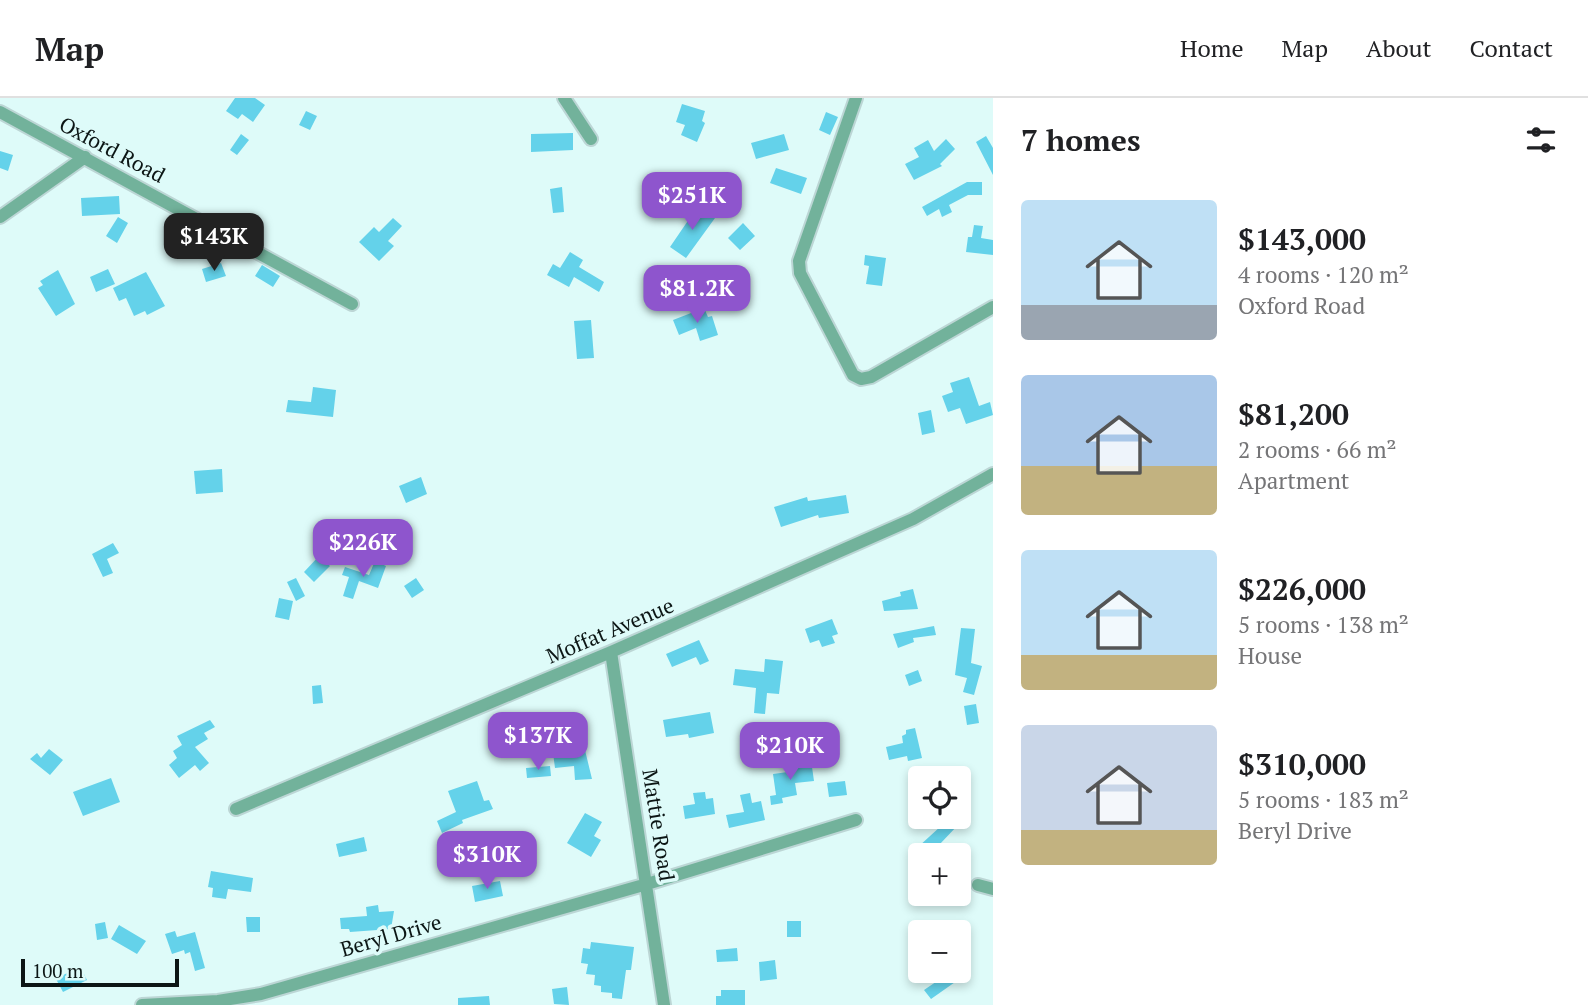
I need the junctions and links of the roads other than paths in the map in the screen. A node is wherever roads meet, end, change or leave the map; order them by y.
1 (564, 98) edge
2 (856, 98) edge
3 (0, 112) edge
4 (591, 139) dead end
5 (85, 157) junction
6 (0, 217) edge
7 (352, 304) dead end
8 (993, 307) edge
9 (993, 474) edge
10 (611, 652) junction
11 (236, 809) dead end
12 (856, 820) dead end
13 (648, 884) junction
14 (978, 886) dead end
15 (993, 889) edge
16 (142, 1005) edge
17 (664, 1005) edge

1 - 4 street
2 - 8 street
3 - 5 street, Oxford Road
5 - 6 street
5 - 7 street, Oxford Road
9 - 10 street, Moffat Avenue
10 - 11 street, Moffat Avenue
10 - 13 street, Mattie Road
12 - 13 street, Beryl Drive
13 - 16 street, Beryl Drive
13 - 17 street, Mattie Road
14 - 15 street

